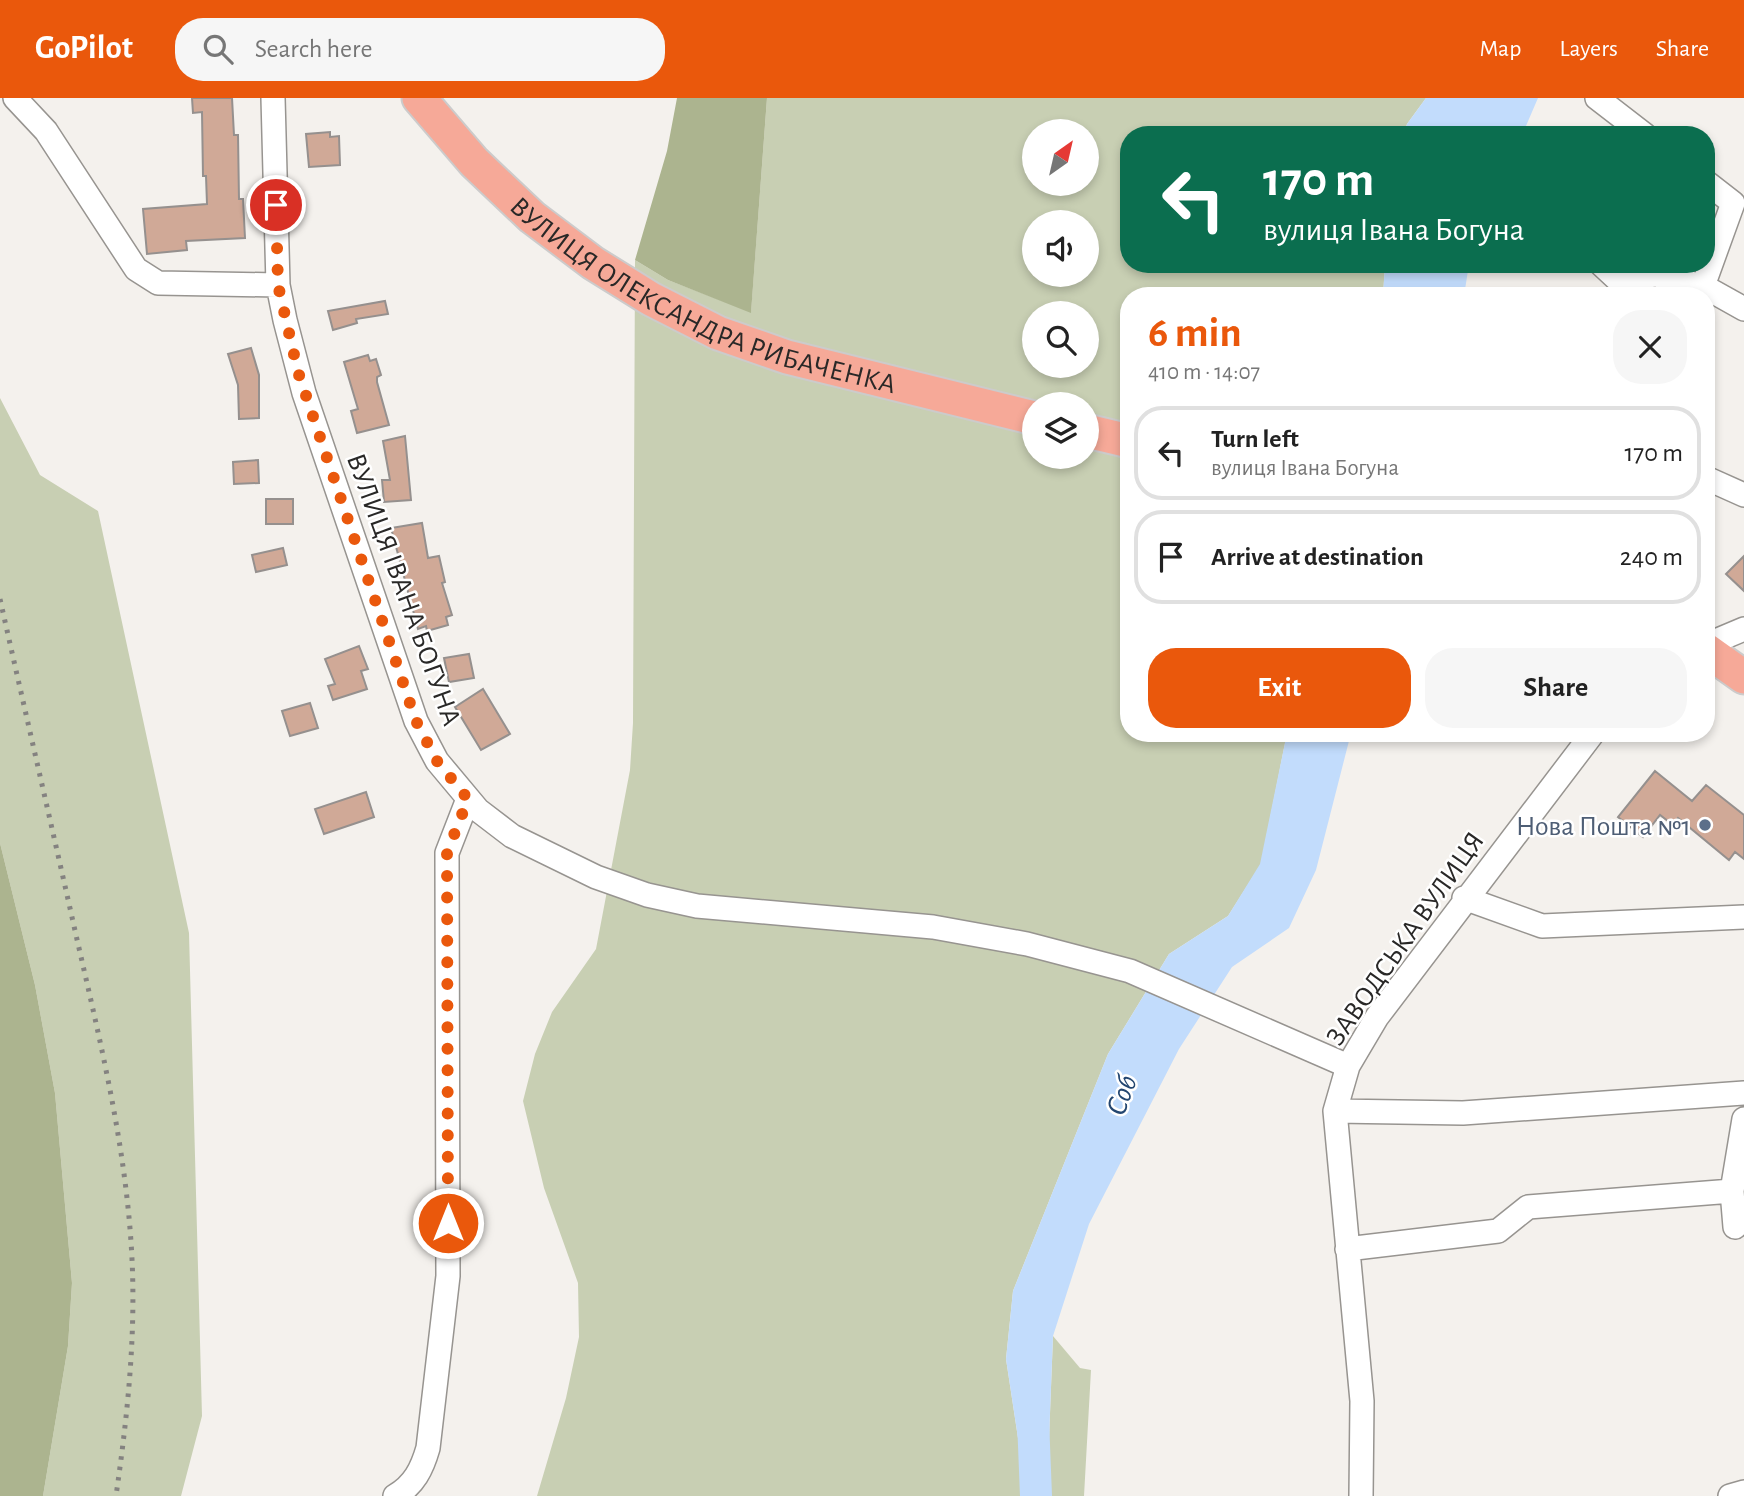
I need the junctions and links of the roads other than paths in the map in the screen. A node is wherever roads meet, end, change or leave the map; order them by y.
1 (15, 98) edge
2 (273, 98) edge
3 (419, 98) edge
4 (1597, 98) edge
5 (1633, 126) edge
6 (1715, 189) edge
7 (1715, 254) edge
8 (1611, 273) edge
9 (1708, 273) edge
10 (278, 285) junction
11 (1703, 286) joint
12 (1715, 293) edge
13 (1744, 309) edge
14 (1022, 415) edge
15 (1099, 434) edge
16 (1120, 439) edge
17 (1715, 482) edge
18 (1744, 495) edge
19 (1744, 629) edge
20 (1715, 641) edge
21 (1715, 656) edge
22 (1744, 677) edge
23 (1586, 742) edge
24 (468, 799) junction
25 (1464, 898) junction
26 (1744, 917) edge
27 (1348, 1066) junction
28 (1744, 1093) edge
29 (1335, 1111) junction
30 (1744, 1119) edge
31 (1732, 1191) junction
32 (1735, 1227) dead end
33 (1347, 1249) junction
34 (1744, 1492) edge
35 (395, 1496) edge
36 (1361, 1496) edge
37 (1730, 1496) edge

1 - 10 street
2 - 10 street, ВУЛИЦЯ ІВАНА БОГУНА
3 - 14 highway, ВУЛИЦЯ ОЛЕКСАНДРА РИБАЧЕНКА
4 - 5 street
6 - 7 street
8 - 11 street
9 - 11 street
10 - 24 street, ВУЛИЦЯ ІВАНА БОГУНА
12 - 13 street
15 - 16 highway
17 - 18 street
19 - 20 street
21 - 22 highway
23 - 25 street, ЗАВОДСЬКА ВУЛИЦЯ
24 - 27 street, ВУЛИЦЯ ІВАНА БОГУНА
24 - 35 street
25 - 26 street
25 - 27 street, ЗАВОДСЬКА ВУЛИЦЯ
27 - 29 street, ЗАВОДСЬКА ВУЛИЦЯ
28 - 29 street
29 - 33 street, ЗАВОДСЬКА ВУЛИЦЯ
30 - 31 street
31 - 32 street
31 - 33 street
33 - 36 street, ЗАВОДСЬКА ВУЛИЦЯ
34 - 37 street

